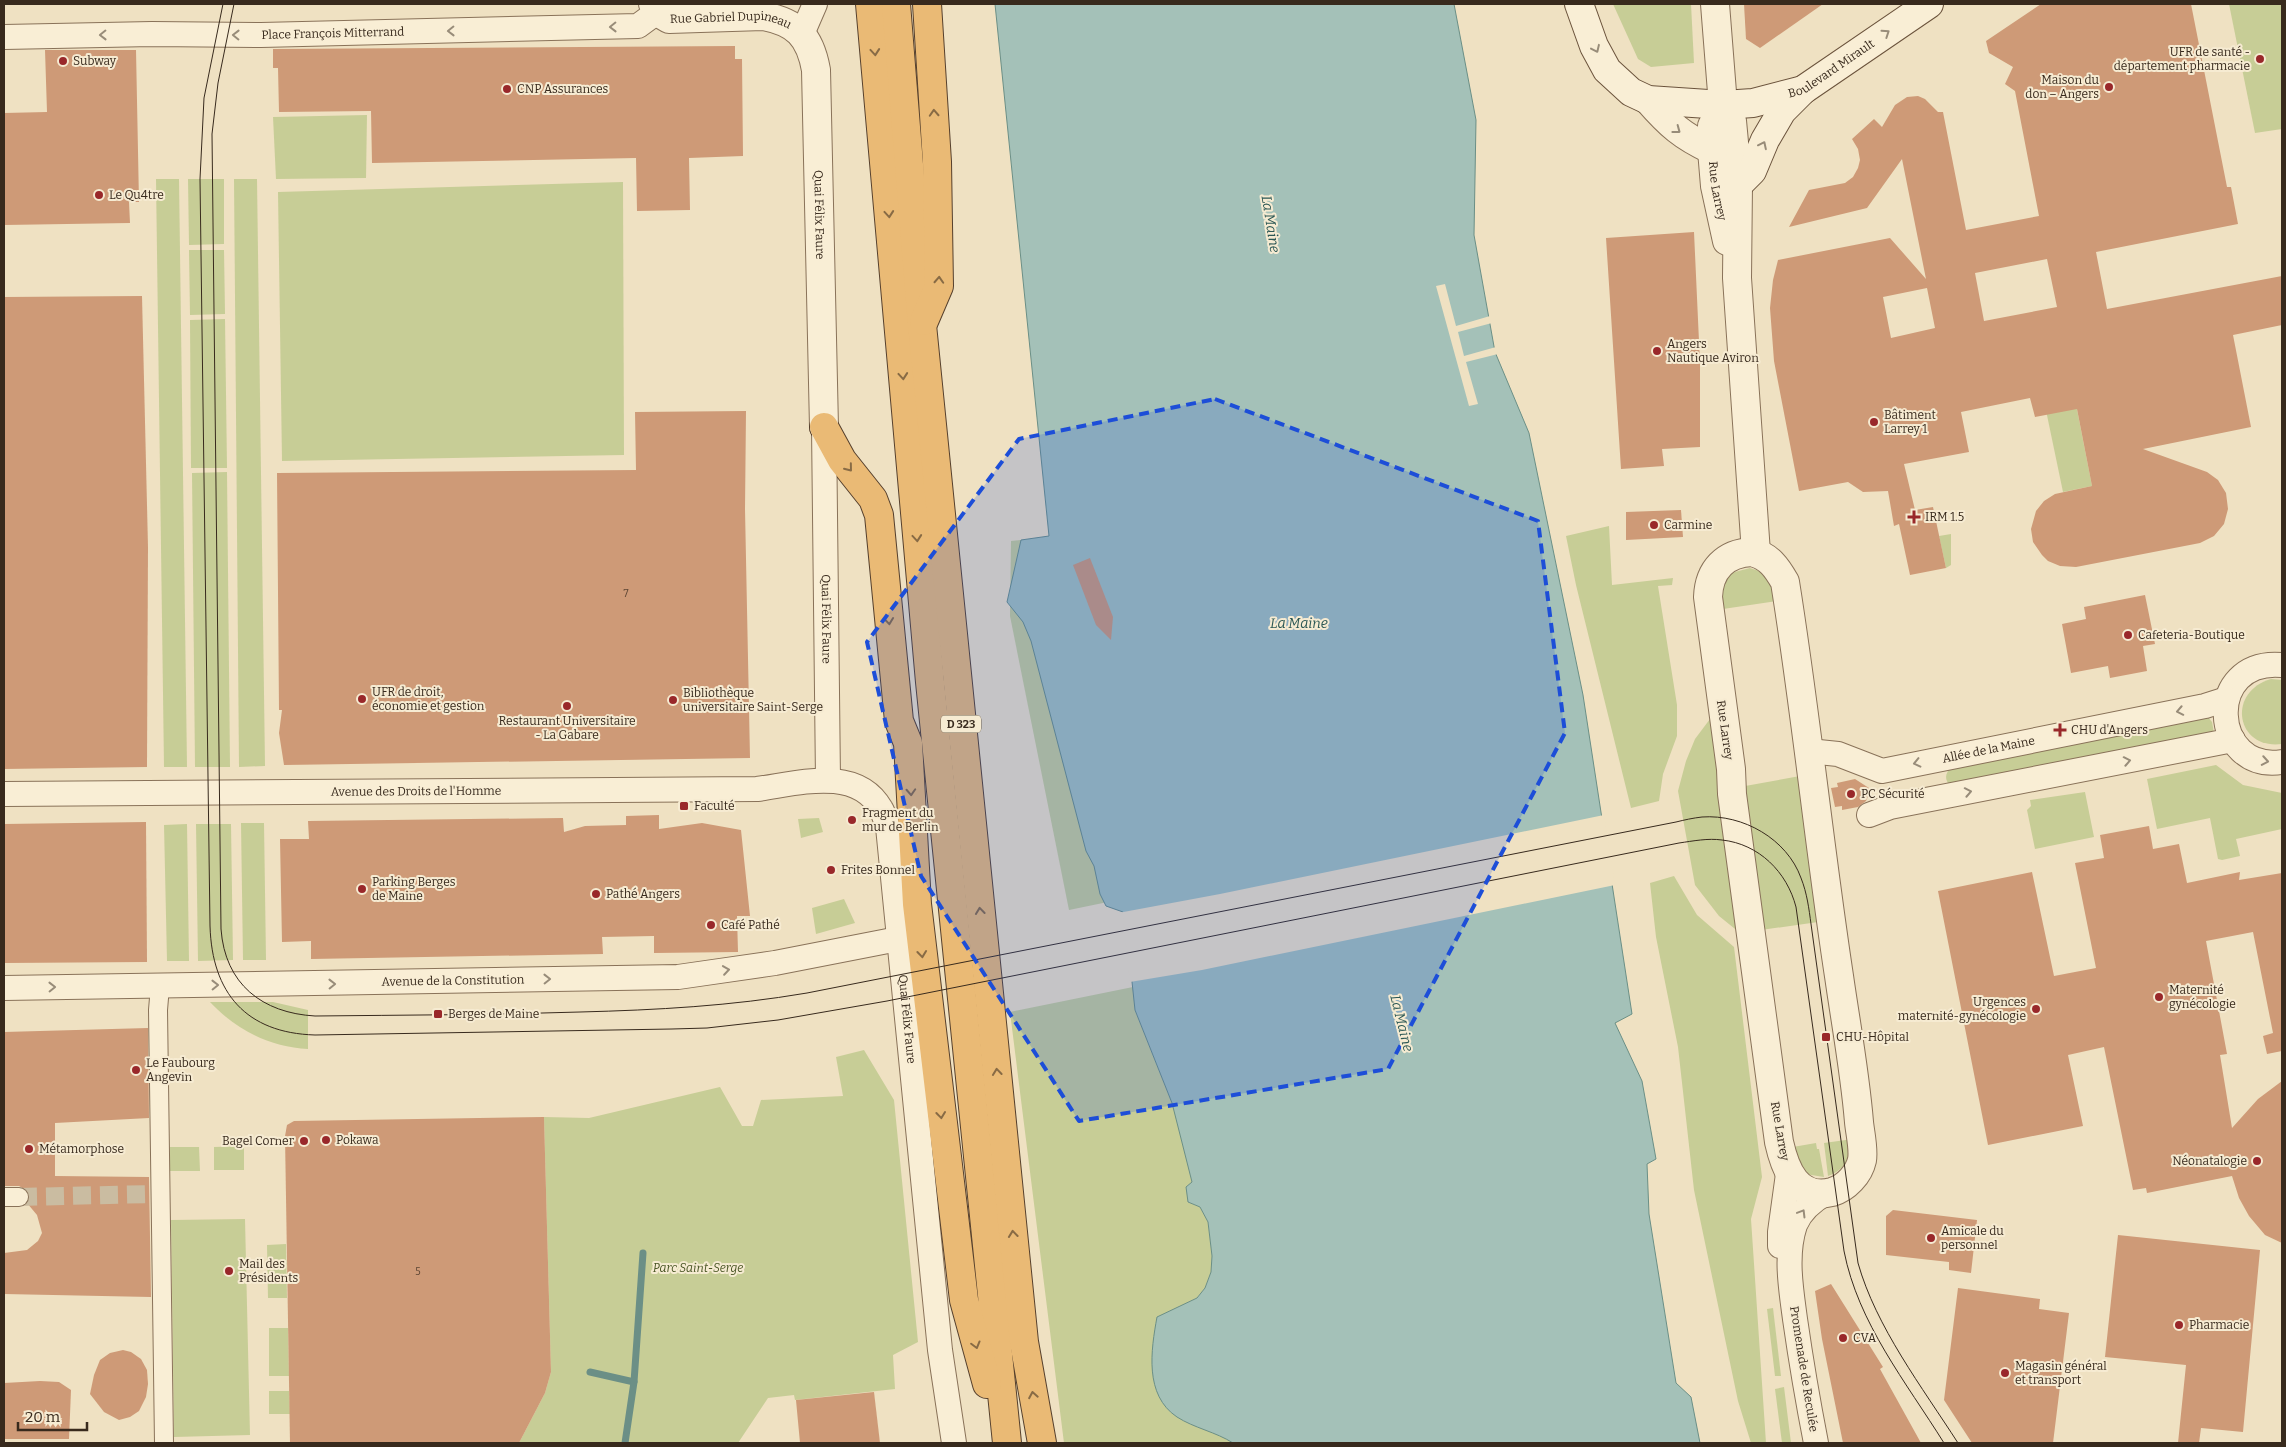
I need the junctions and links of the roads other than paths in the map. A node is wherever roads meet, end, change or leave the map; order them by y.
1 (815, 4) edge
2 (870, 4) edge
3 (896, 4) edge
4 (927, 4) edge
5 (1579, 4) edge
6 (1715, 4) edge
7 (1929, 4) edge
8 (655, 8) edge
9 (802, 34) junction
10 (4, 37) edge
11 (1803, 90) junction
12 (1648, 100) junction
13 (1723, 104) junction
14 (1712, 150) junction
15 (1738, 185) junction
16 (1737, 278) junction
17 (922, 325) junction
18 (824, 427) junction
19 (1756, 553) junction
20 (2282, 665) edge
21 (930, 682) junction
22 (2227, 699) junction
23 (2233, 740) junction
24 (908, 743) junction
25 (1809, 751) junction
26 (2282, 762) edge
27 (828, 780) junction
28 (4, 794) edge
29 (1869, 814) dead end
30 (898, 939) junction
31 (160, 986) junction
32 (4, 988) edge
33 (1788, 1174) junction
34 (1826, 1193) junction
35 (1792, 1295) junction
36 (964, 1300) junction
37 (940, 1350) junction
38 (164, 1443) edge
39 (954, 1443) edge
40 (1005, 1443) edge
41 (1042, 1443) edge
42 (1816, 1443) edge

1 - 9 street
2 -> 21 highway, D 323
3 - 17 highway, D 323
17 -> 4 highway
5 -> 12 street
6 - 13 street, Rue Larrey
11 -> 7 street, Boulevard Mirault
8 - 9 street, Rue Gabriel Dupineau
8 -> 10 street, Place François Mitterrand
9 - 18 street, Quai Félix Faure
11 - 13 street, Boulevard Mirault
15 -> 11 street
12 - 13 street, Boulevard Mirault
12 -> 14 street
13 - 14 street, Rue Larrey
13 - 15 street, Rue Larrey
14 - 16 street, Rue Larrey
15 - 16 street, Rue Larrey
16 - 19 street, Rue Larrey
41 -> 17 highway, D 323
18 -> 24 highway
18 - 27 street, Quai Félix Faure
19 - 25 street
19 - 33 street, Rue Larrey
20 - 22 street
21 - 24 highway
21 - 40 highway, D 323
22 - 23 street
22 -> 25 street, Allée de la Maine
23 -> 26 street
29 -> 23 street
24 -> 36 highway
25 - 34 street
27 - 28 street, Avenue des Droits de l'Homme
27 - 30 street, Quai Félix Faure
31 -> 30 street, Avenue de la Constitution
30 - 37 street, Quai Félix Faure
32 -> 31 street, Avenue de la Constitution
31 - 38 street
33 - 34 street, Rue Larrey
33 - 35 street, Promenade de Reculée
35 -> 34 street, Promenade de Reculée
35 - 42 street, Promenade de Reculée
36 - 37 street
36 -> 40 highway
37 - 39 street, Quai Félix Faure

